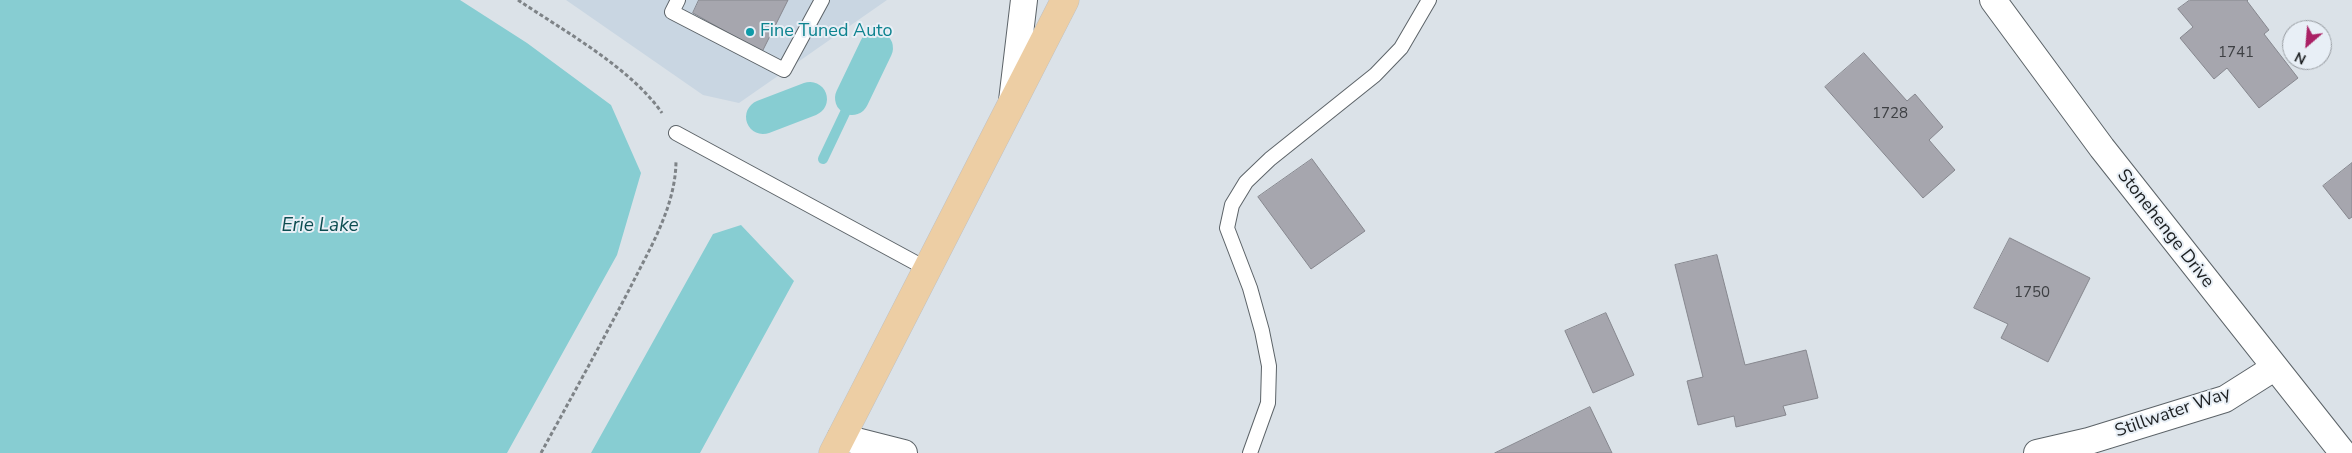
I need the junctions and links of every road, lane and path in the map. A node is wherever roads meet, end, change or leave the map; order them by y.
1 (518, 0) edge
2 (678, 0) edge
3 (822, 0) edge
4 (1024, 0) edge
5 (1065, 0) edge
6 (1428, 0) edge
7 (1993, 0) edge
8 (1011, 105) junction
9 (676, 133) junction
10 (927, 268) junction
11 (2274, 368) junction
12 (844, 448) edge
13 (542, 453) edge
14 (904, 453) edge
15 (1250, 453) edge
16 (2037, 453) edge
17 (2343, 453) edge

1 - 9 path
2 - 3 lane
4 - 8 street
5 - 8 main road
6 - 15 lane
7 - 11 street, Stonehenge Drive
8 - 10 main road
9 - 10 lane
9 - 13 path
10 - 12 main road
11 - 16 street, Stillwater Way
11 - 17 street, Stonehenge Drive
12 - 14 street

